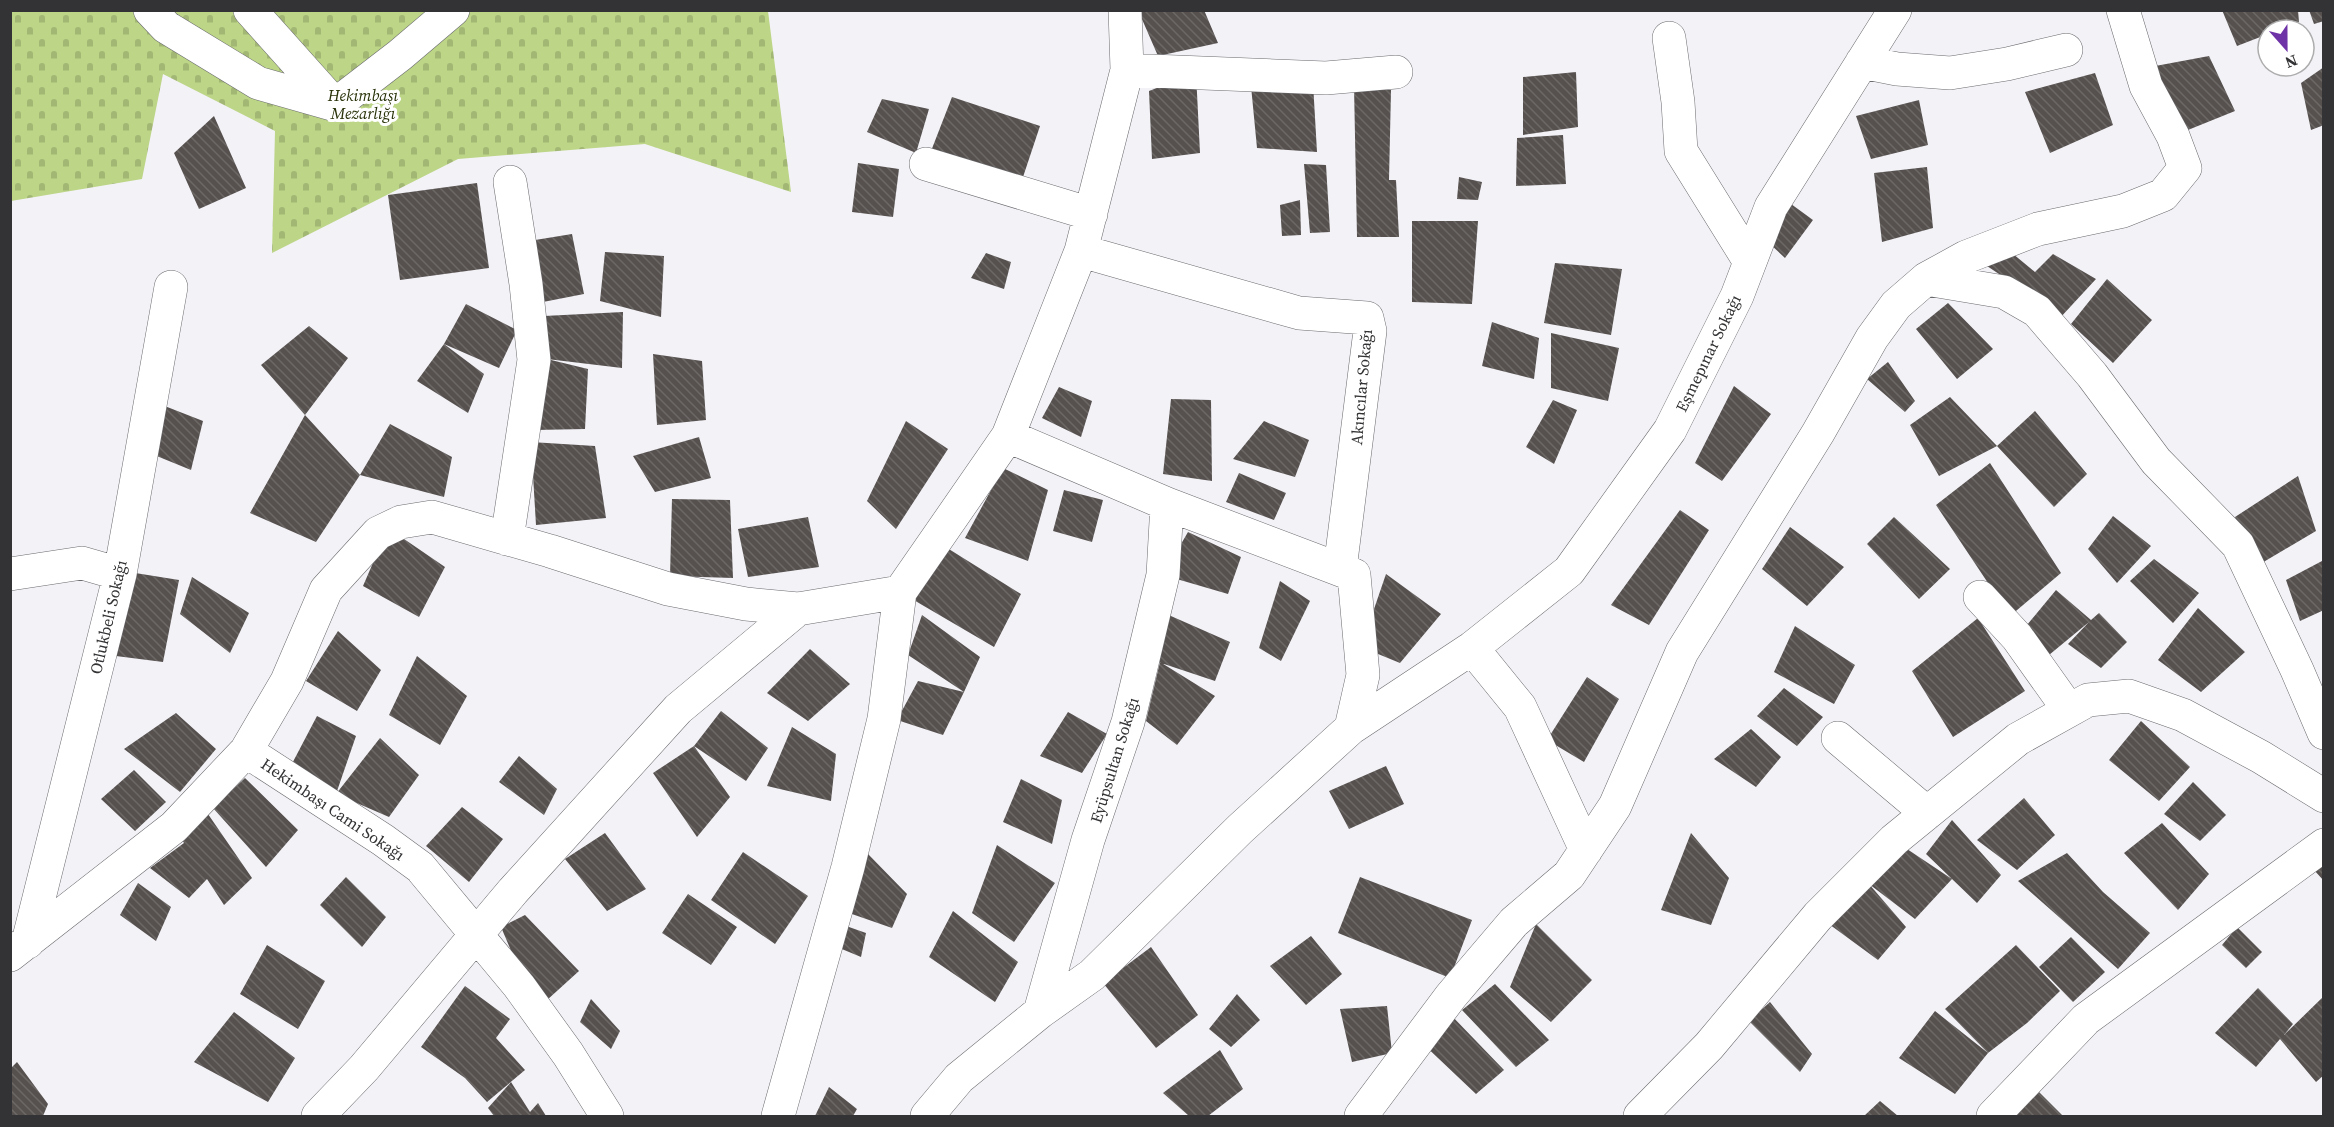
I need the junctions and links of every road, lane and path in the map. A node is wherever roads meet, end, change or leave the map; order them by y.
1 (150, 10) edge
2 (250, 10) edge
3 (453, 10) edge
4 (1125, 10) edge
5 (2123, 10) edge
6 (1890, 13) edge
7 (1669, 38) dead end
8 (2066, 50) dead end
9 (1862, 62) junction
10 (1127, 70) junction
11 (1396, 72) dead end
12 (335, 105) junction
13 (926, 164) dead end
14 (510, 182) dead end
15 (1090, 214) junction
16 (1081, 251) junction
17 (1750, 262) junction
18 (1926, 279) junction
19 (171, 288) dead end
20 (1008, 436) junction
21 (1167, 504) junction
22 (507, 539) junction
23 (1340, 569) junction
24 (10, 574) edge
25 (120, 574) junction
26 (900, 592) junction
27 (1980, 597) dead end
28 (798, 609) junction
29 (1472, 648) junction
30 (2069, 710) junction
31 (1351, 728) junction
32 (2324, 733) edge
33 (1838, 738) dead end
34 (246, 752) junction
35 (2324, 796) edge
36 (1927, 813) junction
37 (2324, 845) edge
38 (1586, 850) junction
39 (477, 934) junction
40 (19, 948) edge
41 (1040, 1012) junction
42 (1659, 1110) edge
43 (318, 1116) edge
44 (607, 1116) edge
45 (778, 1116) edge
46 (927, 1116) edge
47 (1361, 1116) edge
48 (1994, 1116) edge

1 - 12 street
2 - 12 street
3 - 12 street
4 - 10 street
5 - 18 street
6 - 9 street, Eşmepınar Sokağı
7 - 17 street
8 - 9 street
9 - 17 street, Eşmepınar Sokağı
10 - 11 street
10 - 15 street
13 - 15 street
14 - 22 street
15 - 16 street
16 - 20 street
16 - 23 street, Akıncılar Sokağı
17 - 29 street, Eşmepınar Sokağı
18 - 32 street
18 - 38 street
19 - 25 street, Otlukbeli Sokağı
20 - 21 street
20 - 26 street
21 - 23 street
21 - 41 street, Eyüpsultan Sokağı
22 - 28 street
22 - 34 street
23 - 31 street
24 - 25 street
25 - 40 street, Otlukbeli Sokağı
26 - 28 street
26 - 45 street
27 - 30 street
28 - 39 street
29 - 31 street, Eşmepınar Sokağı
29 - 38 street
30 - 35 street
30 - 36 street
31 - 41 street, Eşmepınar Sokağı
33 - 36 street
34 - 39 street, Hekimbaşı Cami Sokağı
34 - 40 street, Hekimbaşı Cami Sokağı
36 - 42 street
37 - 48 street
38 - 47 street
39 - 43 street
39 - 44 street, Hekimbaşı Cami Sokağı
41 - 46 street, Eşmepınar Sokağı

